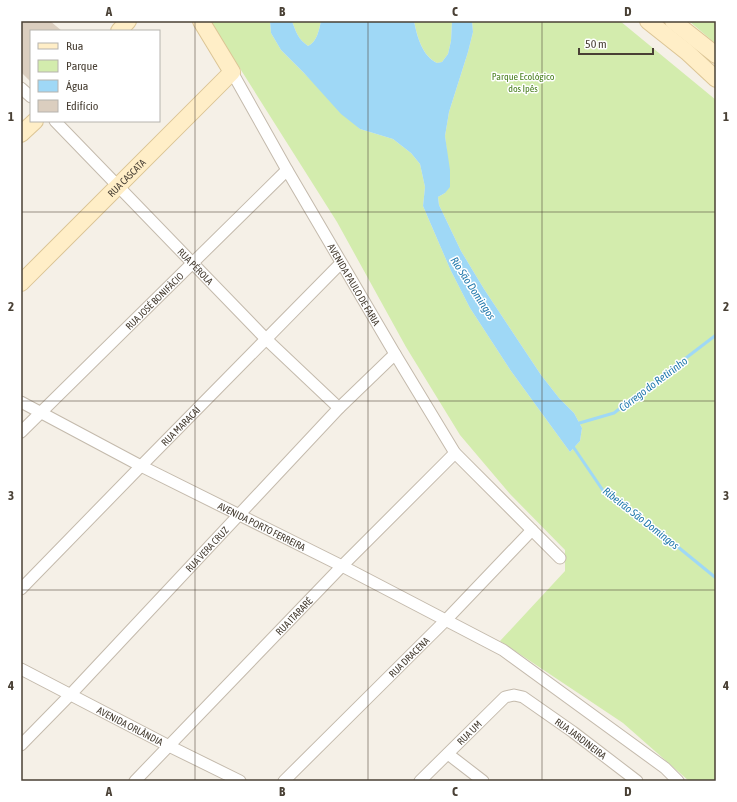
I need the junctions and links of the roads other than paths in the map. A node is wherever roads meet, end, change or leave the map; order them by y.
1 (128, 21) edge
2 (201, 21) edge
3 (648, 21) edge
4 (673, 21) edge
5 (120, 30) edge
6 (716, 55) edge
7 (232, 72) junction
8 (716, 78) edge
9 (21, 88) edge
10 (30, 96) edge
11 (33, 122) edge
12 (56, 122) edge
13 (21, 134) edge
14 (287, 170) junction
15 (117, 186) junction
16 (192, 263) junction
17 (341, 263) junction
18 (21, 283) edge
19 (266, 340) junction
20 (394, 354) junction
21 (21, 402) edge
22 (339, 408) junction
23 (40, 413) junction
24 (21, 432) edge
25 (455, 453) junction
26 (141, 466) junction
27 (238, 515) junction
28 (532, 530) junction
29 (560, 558) dead end
30 (342, 566) junction
31 (21, 589) edge
32 (446, 620) junction
33 (21, 669) edge
34 (71, 694) junction
35 (523, 697) joint
36 (21, 745) edge
37 (169, 746) junction
38 (448, 754) junction
39 (135, 781) edge
40 (240, 781) edge
41 (284, 781) edge
42 (420, 781) edge
43 (483, 781) edge
44 (637, 781) edge
45 (678, 781) edge

1 - 5 street
2 - 7 street, AVENIDA PAULO DE FARIA
3 - 8 street
4 - 6 street
7 - 14 street, AVENIDA PAULO DE FARIA
7 - 15 street, RUA CASCATA
9 - 10 street
11 - 13 street
12 - 15 street, RUA PÉROLA
14 - 16 street, RUA JOSÉ BONIFÁCIO
14 - 17 street, AVENIDA PAULO DE FARIA
15 - 16 street, RUA PÉROLA
15 - 18 street, RUA CASCATA
16 - 19 street, RUA PÉROLA
16 - 23 street, RUA JOSÉ BONIFÁCIO
17 - 19 street, RUA MARACAÍ
17 - 20 street, AVENIDA PAULO DE FARIA
19 - 22 street, RUA PÉROLA
19 - 26 street, RUA MARACAÍ
20 - 22 street, RUA VERA CRUZ
20 - 25 street, AVENIDA PAULO DE FARIA
21 - 23 street, AVENIDA PORTO FERREIRA
22 - 27 street, RUA VERA CRUZ
23 - 24 street, RUA JOSÉ BONIFÁCIO
23 - 26 street, AVENIDA PORTO FERREIRA
25 - 28 street, AVENIDA PAULO DE FARIA
25 - 30 street, RUA ITARARÉ
26 - 27 street, AVENIDA PORTO FERREIRA
26 - 31 street, RUA MARACAÍ
27 - 30 street, AVENIDA PORTO FERREIRA
27 - 34 street, RUA VERA CRUZ
28 - 29 street, AVENIDA PAULO DE FARIA
28 - 32 street, RUA DRACENA
30 - 32 street, AVENIDA PORTO FERREIRA
30 - 37 street, RUA ITARARÉ
32 - 41 street, RUA DRACENA
32 - 45 street, AVENIDA PORTO FERREIRA
33 - 34 street, AVENIDA ORLÂNDIA
34 - 36 street, RUA VERA CRUZ
34 - 37 street, AVENIDA ORLÂNDIA
35 - 38 street, RUA UM
35 - 44 street, RUA JARDINEIRA
37 - 39 street, RUA ITARARÉ
37 - 40 street, AVENIDA ORLÂNDIA
38 - 42 street, RUA UM
38 - 43 street

